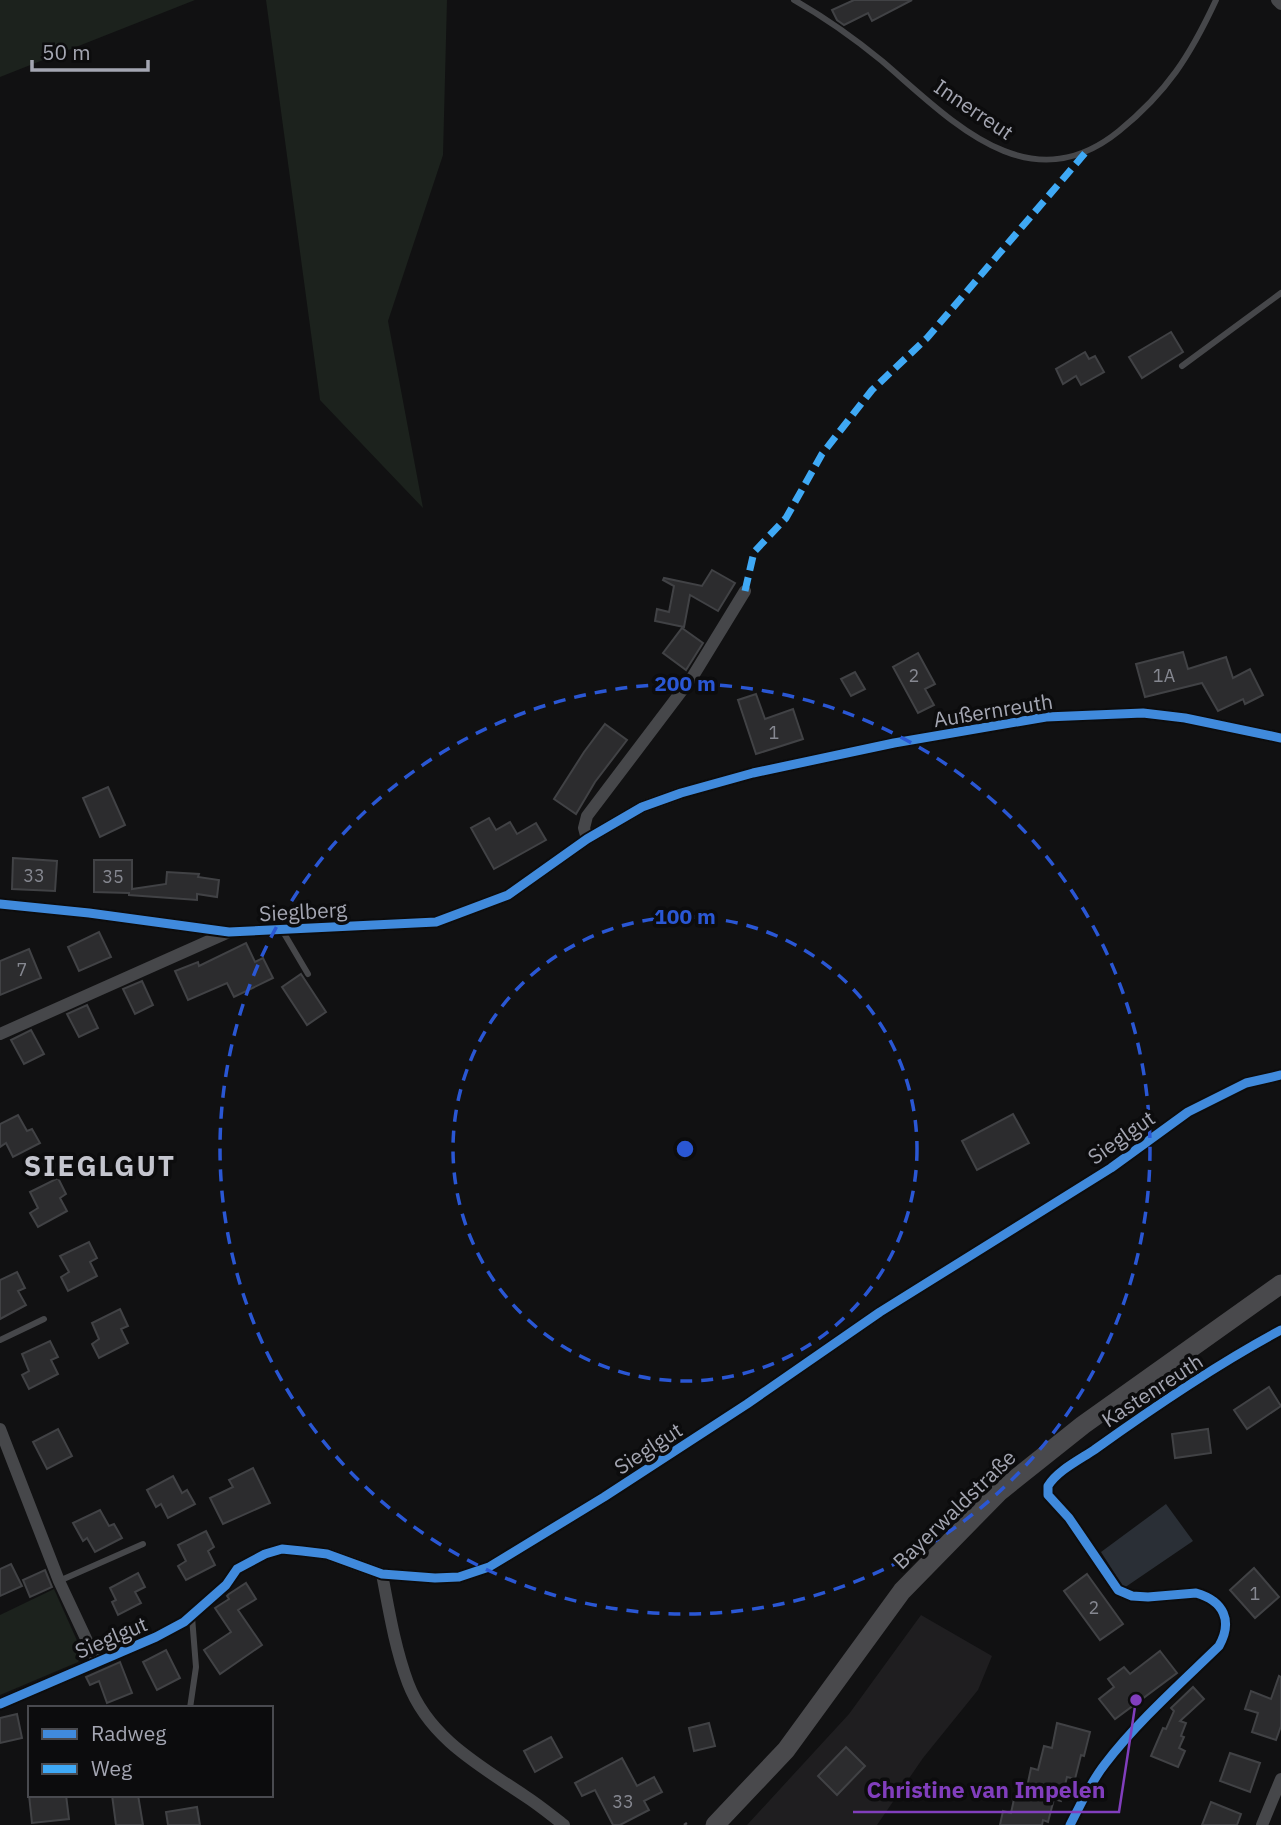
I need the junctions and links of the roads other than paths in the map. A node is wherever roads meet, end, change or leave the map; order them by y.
1 (794, 0) edge
2 (1216, 0) edge
3 (1277, 0) edge
4 (1281, 4) edge
5 (1281, 293) edge
6 (1182, 366) dead end
7 (745, 591) dead end
8 (1281, 738) edge
9 (587, 839) junction
10 (0, 904) edge
11 (282, 929) junction
12 (229, 932) junction
13 (308, 974) dead end
14 (0, 1034) edge
15 (1281, 1075) edge
16 (1281, 1284) edge
17 (44, 1319) dead end
18 (1281, 1330) edge
19 (0, 1340) edge
20 (0, 1429) edge
21 (143, 1544) dead end
22 (382, 1574) junction
23 (59, 1581) junction
24 (192, 1617) junction
25 (97, 1662) junction
26 (0, 1704) edge
27 (190, 1706) edge
28 (1281, 1779) edge
29 (564, 1825) edge
30 (715, 1825) edge
31 (1070, 1825) edge
32 (1262, 1825) edge

1 - 2 lane, Innerreut
3 - 4 street
5 - 6 lane
7 - 9 street
8 - 9 street, Außernreuth
9 - 11 street, Sieglberg
10 - 12 street, Sieglberg
11 - 12 street, Sieglberg
11 - 13 lane
12 - 14 street
15 - 22 street, Sieglgut
16 - 30 main road, Bayerwaldstraße
17 - 19 lane
18 - 31 street, Kastenreuth
20 - 23 street, Sieglgut
21 - 23 lane
22 - 24 street, Sieglgut
22 - 29 street
23 - 25 street, Sieglgut
24 - 25 street, Sieglgut
24 - 27 lane
25 - 26 street, Sieglgut
28 - 32 street

